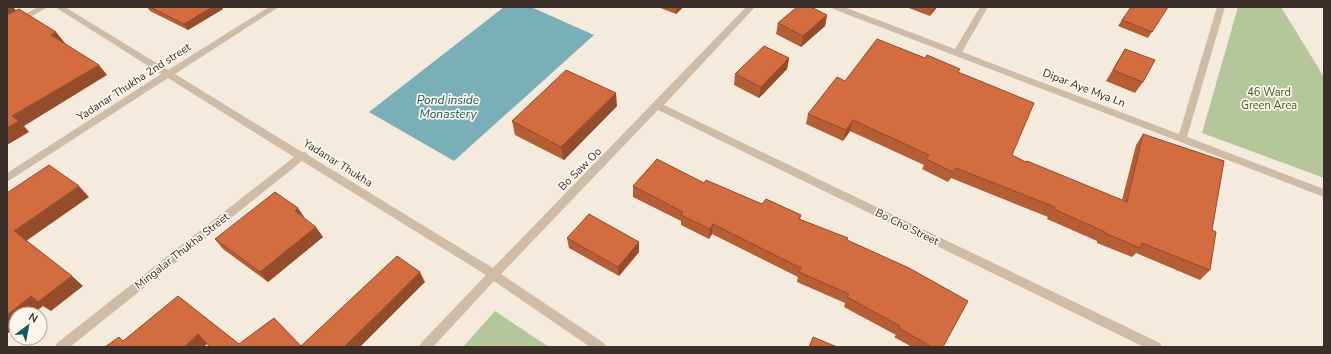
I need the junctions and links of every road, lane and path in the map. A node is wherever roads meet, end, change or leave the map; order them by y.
1 (44, 7) edge
2 (59, 7) edge
3 (275, 7) edge
4 (751, 7) edge
5 (836, 7) edge
6 (984, 7) edge
7 (1221, 7) edge
8 (7, 27) edge
9 (958, 53) junction
10 (168, 74) junction
11 (658, 106) junction
12 (1182, 138) junction
13 (303, 155) junction
14 (7, 178) edge
15 (1324, 193) edge
16 (493, 274) junction
17 (61, 347) edge
18 (425, 347) edge
19 (600, 347) edge
20 (1156, 347) edge

1 - 8 street
2 - 10 street, Yadanar Thukha
3 - 10 street, Yadanar Thukha 2nd street
4 - 11 street, Bo Saw Oo
5 - 9 street, Dipar Aye Mya Ln
6 - 9 street
7 - 12 street
9 - 12 street, Dipar Aye Mya Ln
10 - 13 street, Yadanar Thukha
10 - 14 street, Yadanar Thukha 2nd street
11 - 16 street, Bo Saw Oo
11 - 20 street, Bo Cho Street
12 - 15 street, Dipar Aye Mya Ln
13 - 16 street, Yadanar Thukha
13 - 17 street, Mingalar Thukha Street
16 - 18 street, Bo Saw Oo
16 - 19 street, Yadanar Thukha

